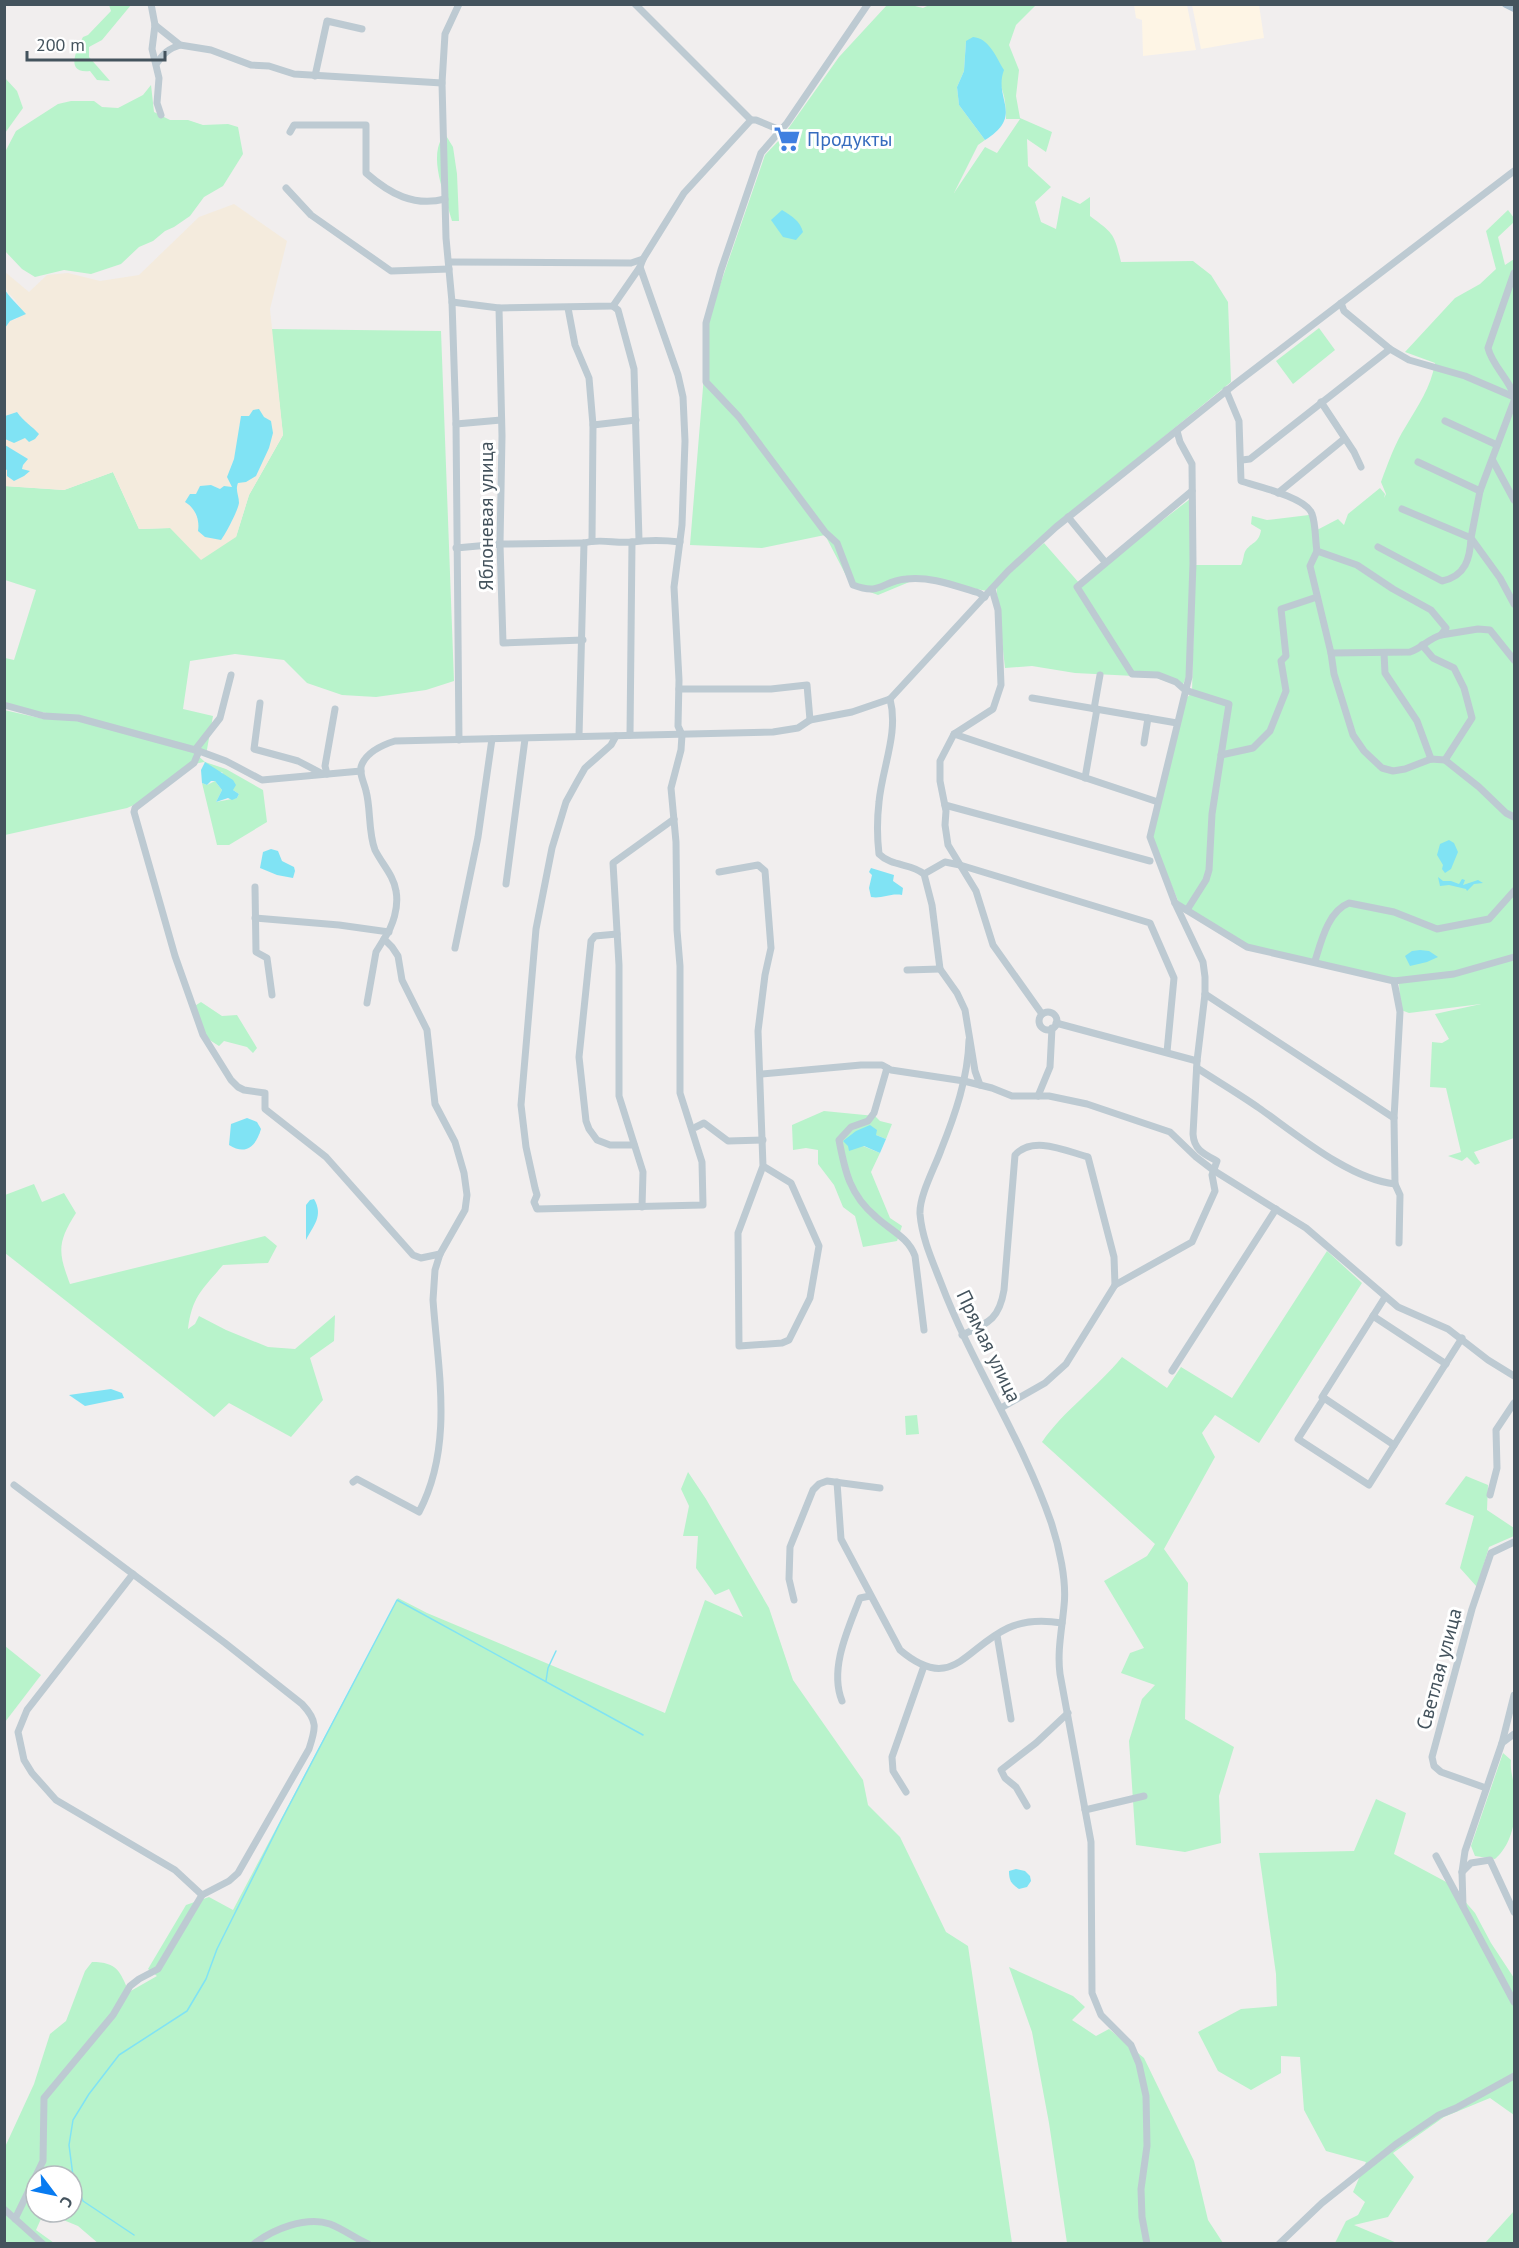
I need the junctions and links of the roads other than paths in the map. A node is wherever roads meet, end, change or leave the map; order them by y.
1 (151, 4) edge
2 (459, 4) edge
3 (635, 4) edge
4 (868, 4) edge
5 (1506, 4) edge
6 (1515, 8) edge
7 (155, 25) junction
8 (362, 29) dead end
9 (180, 45) junction
10 (158, 63) junction
11 (315, 76) junction
12 (442, 83) junction
13 (161, 115) dead end
14 (751, 120) junction
15 (780, 130) junction
16 (290, 132) dead end
17 (1515, 171) edge
18 (286, 188) dead end
19 (445, 199) junction
20 (643, 259) junction
21 (449, 266) junction
22 (640, 267) junction
23 (1515, 273) edge
24 (452, 302) junction
25 (1341, 303) junction
26 (613, 306) junction
27 (499, 308) junction
28 (568, 308) junction
29 (1390, 349) junction
30 (1226, 390) junction
31 (1515, 398) edge
32 (1321, 402) junction
33 (501, 420) junction
34 (636, 420) junction
35 (1445, 420) dead end
36 (456, 424) junction
37 (593, 425) junction
38 (1177, 431) junction
39 (1344, 439) junction
40 (1497, 445) junction
41 (1242, 460) junction
42 (1492, 461) junction
43 (1418, 462) dead end
44 (1362, 467) dead end
45 (1192, 490) junction
46 (1480, 491) junction
47 (1278, 493) junction
48 (1515, 501) edge
49 (1402, 509) dead end
50 (1068, 518) junction
51 (1471, 538) junction
52 (635, 541) junction
53 (588, 542) junction
54 (680, 542) junction
55 (500, 544) junction
56 (1378, 547) dead end
57 (456, 548) junction
58 (1317, 551) junction
59 (1105, 562) junction
60 (992, 589) junction
61 (985, 597) junction
62 (1317, 597) junction
63 (1515, 604) edge
64 (1442, 635) junction
65 (583, 640) junction
66 (1422, 645) junction
67 (1332, 653) junction
68 (1384, 653) junction
69 (1515, 660) edge
70 (231, 675) dead end
71 (1100, 675) dead end
72 (679, 689) junction
73 (1185, 690) junction
74 (1032, 698) dead end
75 (890, 699) junction
76 (261, 703) dead end
77 (4, 705) edge
78 (335, 709) dead end
79 (1096, 709) junction
80 (1148, 718) junction
81 (810, 720) junction
82 (1177, 723) junction
83 (954, 734) junction
84 (630, 735) junction
85 (682, 735) junction
86 (579, 736) junction
87 (616, 736) junction
88 (492, 739) junction
89 (525, 739) junction
90 (459, 740) junction
91 (1144, 743) dead end
92 (197, 751) junction
93 (1221, 755) junction
94 (1431, 759) junction
95 (1445, 760) junction
96 (361, 771) junction
97 (324, 773) junction
98 (1085, 778) junction
99 (1158, 802) junction
100 (945, 805) junction
101 (1515, 817) edge
102 (674, 819) junction
103 (1150, 861) dead end
104 (960, 865) junction
105 (719, 872) dead end
106 (924, 874) junction
107 (506, 884) dead end
108 (255, 887) dead end
109 (1513, 896) edge
110 (1175, 903) junction
111 (1187, 910) junction
112 (255, 918) junction
113 (388, 932) junction
114 (617, 934) junction
115 (384, 939) junction
116 (455, 948) dead end
117 (1515, 957) edge
118 (1315, 961) junction
119 (940, 969) junction
120 (907, 970) dead end
121 (1394, 981) junction
122 (1205, 994) junction
123 (272, 995) dead end
124 (367, 1003) dead end
125 (1042, 1014) junction
126 (1054, 1026) junction
127 (969, 1040) junction
128 (1167, 1053) junction
129 (1197, 1065) junction
130 (887, 1068) junction
131 (761, 1074) junction
132 (964, 1081) junction
133 (980, 1085) junction
134 (1038, 1096) junction
135 (1394, 1118) junction
136 (696, 1127) dead end
137 (763, 1140) junction
138 (634, 1145) junction
139 (764, 1166) junction
140 (1213, 1170) junction
141 (1395, 1184) junction
142 (642, 1207) junction
143 (1276, 1209) junction
144 (1399, 1243) dead end
145 (440, 1254) junction
146 (1115, 1285) junction
147 (1385, 1297) junction
148 (1373, 1316) junction
149 (924, 1330) dead end
150 (962, 1335) junction
151 (1462, 1338) junction
152 (1446, 1364) junction
153 (1172, 1371) dead end
154 (1515, 1376) edge
155 (1324, 1398) junction
156 (1515, 1403) edge
157 (1000, 1407) junction
158 (1394, 1445) junction
159 (352, 1482) dead end
160 (837, 1482) junction
161 (14, 1485) dead end
162 (880, 1488) dead end
163 (1490, 1495) dead end
164 (1515, 1542) edge
165 (132, 1574) junction
166 (870, 1596) junction
167 (794, 1600) dead end
168 (1062, 1623) junction
169 (997, 1635) junction
170 (924, 1666) junction
171 (1515, 1695) edge
172 (842, 1701) dead end
173 (1068, 1713) junction
174 (1011, 1719) dead end
175 (1515, 1734) edge
176 (1502, 1743) junction
177 (1486, 1788) junction
178 (906, 1792) dead end
179 (1144, 1796) dead end
180 (1027, 1806) dead end
181 (1085, 1810) junction
182 (1436, 1856) dead end
183 (1462, 1872) junction
184 (202, 1895) junction
185 (1463, 1906) junction
186 (1515, 1912) edge
187 (1515, 2002) edge
188 (1515, 2076) edge
189 (4, 2209) edge
190 (15, 2219) junction
191 (43, 2244) edge
192 (254, 2244) edge
193 (368, 2244) edge
194 (1147, 2244) edge
195 (1279, 2244) edge

1 - 7 street
2 - 12 street
3 - 14 street
4 - 15 street
5 - 6 main road
7 - 9 street
7 - 10 street
8 - 11 street
9 - 10 street
9 - 11 street
10 - 13 street
11 - 12 street
12 - 19 street
14 - 15 street
14 - 20 street
15 - 61 street
16 - 19 street
17 - 25 street
18 - 21 street
19 - 21 street
20 - 21 street
20 - 22 street
21 - 24 street
22 - 26 street
22 - 54 street
23 - 31 street
24 - 27 street
24 - 36 street
25 - 29 street
25 - 30 street
26 - 28 street
26 - 34 street
27 - 28 street
27 - 33 street, Яблоневая улица
28 - 37 street
29 - 31 street
29 - 32 street
30 - 38 street
30 - 41 street
31 - 40 street
32 - 39 street
32 - 41 street
33 - 36 street
33 - 55 street, Яблоневая улица
34 - 37 street
34 - 52 street
35 - 40 street
36 - 57 street
37 - 53 street
38 - 45 street
38 - 50 street
39 - 44 street
39 - 47 street
40 - 42 street
41 - 47 street
42 - 46 street
42 - 48 street
43 - 46 street
45 - 59 street
45 - 73 street
46 - 51 street
47 - 58 street
49 - 51 street
50 - 59 street
50 - 60 street
51 - 56 street
51 - 63 street
52 - 53 street
52 - 54 street
52 - 84 street
53 - 55 street
53 - 65 street
54 - 72 street
55 - 57 street
55 - 65 street, Яблоневая улица
57 - 90 street
58 - 62 street
58 - 64 street
59 - 73 street
60 - 61 street
60 - 83 street
61 - 75 street
62 - 67 street
62 - 93 street
64 - 66 street
64 - 69 street
65 - 86 street
66 - 68 street
66 - 95 street
67 - 68 street
67 - 94 street
68 - 94 street
70 - 92 street
71 - 79 street
72 - 81 street
72 - 85 street
73 - 82 street
73 - 93 street
74 - 79 street
75 - 81 street
75 - 106 street
76 - 97 street
77 - 92 street
78 - 97 street
79 - 80 street
79 - 98 street
80 - 82 street
80 - 91 street
81 - 85 street
82 - 99 street
83 - 98 street
83 - 100 street
84 - 85 street
84 - 87 street
85 - 102 street
86 - 87 street
86 - 89 street
87 - 142 street
88 - 89 street
88 - 90 street
88 - 116 street
89 - 107 street
90 - 96 street
92 - 97 street
92 - 145 street
93 - 111 street
94 - 95 street
95 - 101 street
96 - 97 street
96 - 113 street
98 - 99 street
99 - 110 street
100 - 103 street
100 - 104 street
102 - 114 street
102 - 142 street
104 - 106 street
104 - 125 street
104 - 128 street
105 - 131 street
106 - 119 street
108 - 112 street
109 - 118 street
110 - 111 street
110 - 122 street
111 - 118 street
112 - 113 street
112 - 123 street
113 - 115 street
114 - 138 street
114 - 138 street
115 - 124 street
115 - 145 street
117 - 121 street
118 - 121 street
119 - 120 street
119 - 127 street
121 - 135 street
122 - 129 street
122 - 135 street
125 - 126 street
125 - 126 street
126 - 128 street
126 - 134 street
127 - 132 street, Прямая улица
127 - 133 street
128 - 129 street
129 - 140 street
129 - 141 street
130 - 131 street
130 - 132 street
130 - 149 street
131 - 137 street
132 - 133 street
132 - 150 street, Прямая улица
133 - 134 street
134 - 140 street
135 - 141 street
136 - 137 street
137 - 139 street
138 - 142 street
139 - 139 street
140 - 143 street
140 - 146 street
141 - 144 street
143 - 147 street
143 - 153 street
145 - 159 street
146 - 150 street
146 - 157 street
147 - 148 street
147 - 151 street
148 - 152 street
148 - 155 street
150 - 157 street, Прямая улица
151 - 152 street
151 - 154 street
152 - 158 street
155 - 158 street
155 - 158 street
156 - 163 street
157 - 168 street, Прямая улица
160 - 162 street
160 - 166 street
160 - 167 street
161 - 165 street
164 - 177 street, Светлая улица
165 - 184 street
165 - 184 street
166 - 170 street
166 - 172 street
168 - 169 street
168 - 173 street, Прямая улица
169 - 170 street
169 - 174 street
170 - 178 street
171 - 176 street
173 - 180 street
173 - 181 street, Прямая улица
175 - 176 street
176 - 177 street
177 - 183 street
179 - 181 street
181 - 194 street, Прямая улица
182 - 185 street
183 - 185 street
183 - 186 street
184 - 190 street
185 - 187 street
188 - 195 street
189 - 190 street
190 - 191 street
192 - 193 street

